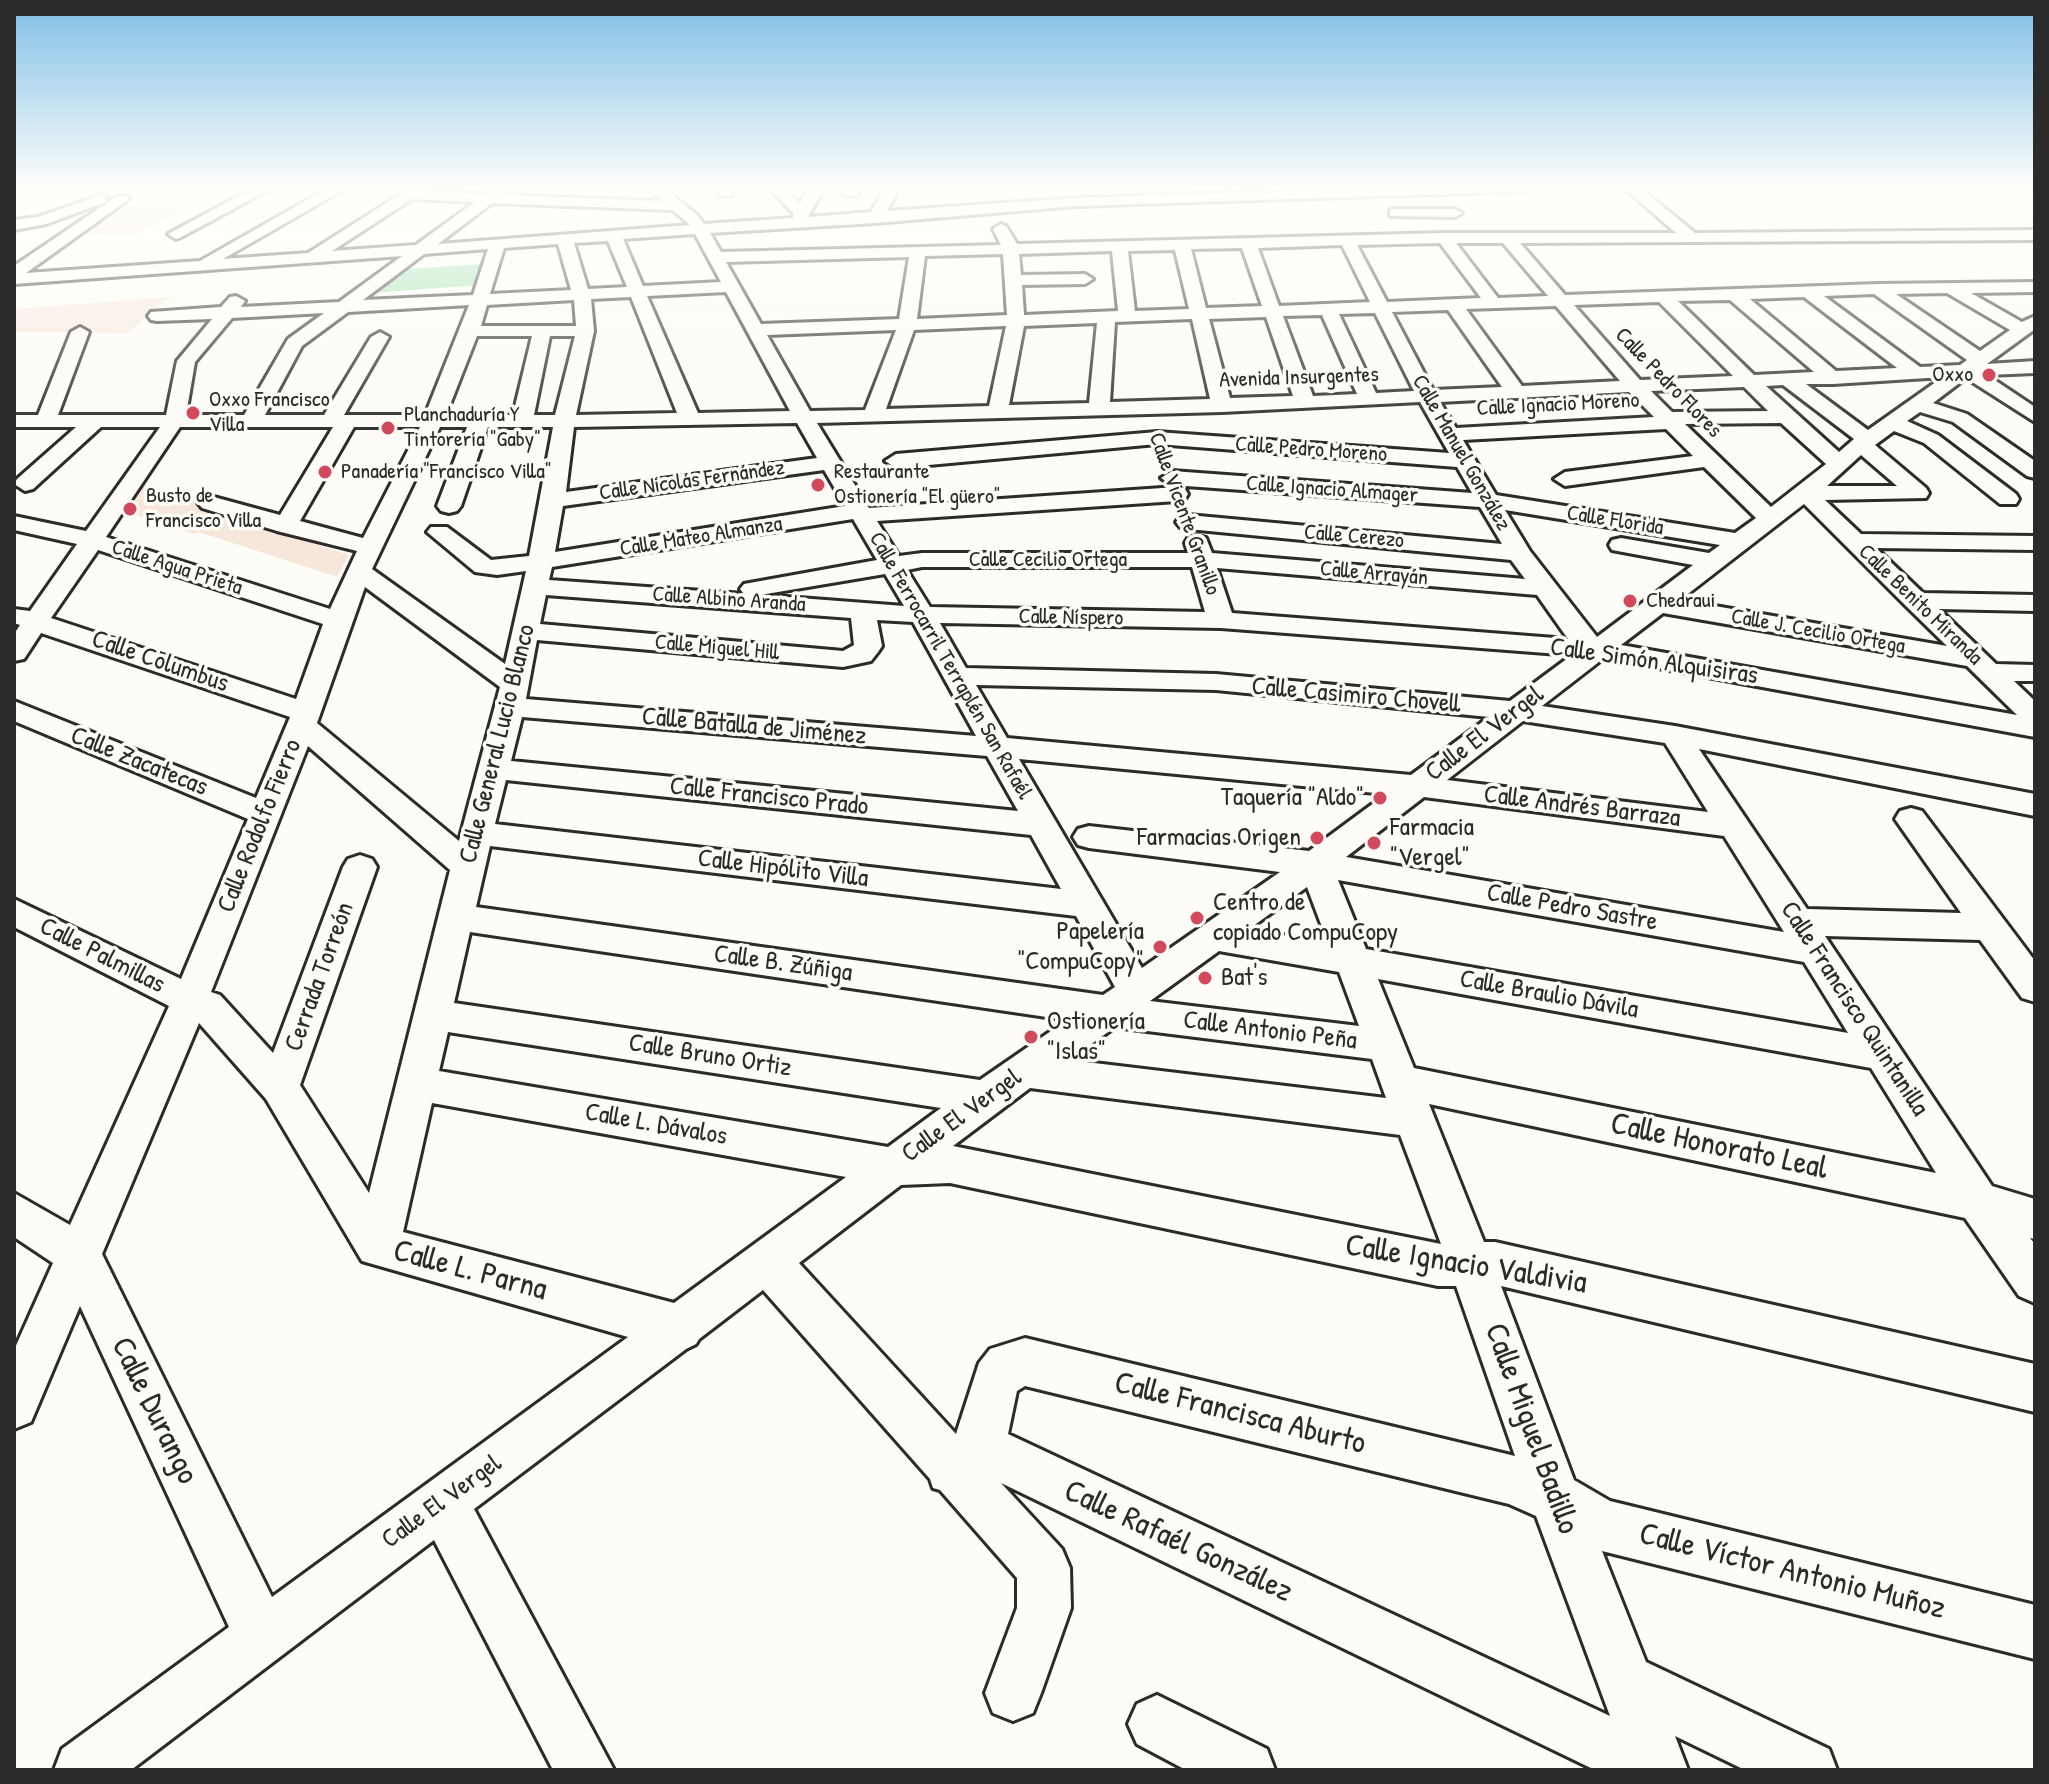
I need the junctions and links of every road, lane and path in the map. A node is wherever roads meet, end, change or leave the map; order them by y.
1 (124, 270) edge
2 (202, 270) edge
3 (261, 270) edge
4 (392, 270) edge
5 (494, 270) edge
6 (574, 270) edge
7 (629, 270) edge
8 (723, 270) edge
9 (915, 270) edge
10 (1013, 270) edge
11 (1122, 270) edge
12 (1188, 270) edge
13 (1257, 270) edge
14 (1362, 270) edge
15 (1468, 270) edge
16 (1533, 270) edge
17 (1837, 272) dead end
18 (14, 276) edge
19 (1085, 279) dead end
20 (1014, 280) junction
21 (1610, 280) dead end
22 (1954, 280) junction
23 (732, 287) junction
24 (2035, 287) edge
25 (1870, 289) junction
26 (638, 292) junction
27 (1808, 292) junction
28 (581, 295) junction
29 (1735, 295) junction
30 (1664, 297) junction
31 (1628, 298) junction
32 (481, 299) junction
33 (1558, 301) junction
34 (1493, 303) junction
35 (1453, 304) junction
36 (341, 306) junction
37 (1380, 307) junction
38 (1328, 309) junction
39 (1271, 310) junction
40 (226, 313) junction
41 (1199, 313) junction
42 (157, 316) junction
43 (1127, 316) junction
44 (1106, 317) junction
45 (1016, 320) junction
46 (907, 324) junction
47 (2029, 325) edge
48 (756, 330) junction
49 (140, 331) dead end
50 (470, 331) junction
51 (585, 331) junction
52 (80, 332) dead end
53 (542, 332) junction
54 (380, 337) dead end
55 (1974, 365) junction
56 (2032, 369) edge
57 (1916, 373) junction
58 (1833, 378) junction
59 (1789, 380) junction
60 (1750, 382) junction
61 (1636, 388) junction
62 (1517, 393) junction
63 (1427, 397) junction
64 (1369, 399) junction
65 (1305, 402) junction
66 (1916, 404) junction
67 (1222, 406) junction
68 (1145, 408) junction
69 (1099, 409) junction
70 (998, 412) junction
71 (873, 416) junction
72 (2035, 416) edge
73 (1786, 417) junction
74 (804, 418) junction
75 (690, 419) junction
76 (46, 420) junction
77 (97, 420) junction
78 (175, 420) junction
79 (1669, 420) junction
80 (14, 421) edge
81 (251, 421) junction
82 (433, 421) junction
83 (480, 421) junction
84 (522, 421) junction
85 (564, 421) junction
86 (338, 422) junction
87 (1891, 422) junction
88 (1448, 435) junction
89 (1157, 438) junction
90 (1865, 442) junction
91 (1709, 460) junction
92 (896, 461) dead end
93 (1464, 461) junction
94 (832, 462) junction
95 (1839, 464) junction
96 (2035, 471) edge
97 (1565, 479) dead end
98 (25, 484) dead end
99 (1175, 486) junction
100 (1805, 493) junction
101 (2008, 499) dead end
102 (553, 501) junction
103 (210, 503) dead end
104 (449, 506) dead end
105 (1496, 512) junction
106 (861, 513) junction
107 (1770, 519) junction
108 (1188, 522) junction
109 (14, 523) edge
110 (285, 526) junction
111 (439, 532) dead end
112 (92, 540) junction
113 (1739, 541) junction
114 (1854, 541) junction
115 (2035, 543) edge
116 (1519, 553) junction
117 (364, 559) junction
118 (1204, 560) junction
119 (1711, 561) junction
120 (892, 565) junction
121 (538, 575) junction
122 (1544, 588) junction
123 (706, 598) junction
124 (1915, 601) junction
125 (2035, 603) edge
126 (1659, 604) junction
127 (863, 611) junction
128 (922, 615) junction
129 (26, 618) edge
130 (338, 620) junction
131 (1221, 620) junction
132 (527, 631) junction
133 (1597, 649) junction
134 (14, 653) edge
135 (1983, 666) junction
136 (2035, 673) edge
137 (957, 676) junction
138 (512, 695) junction
139 (14, 710) edge
140 (1516, 711) junction
141 (2035, 717) edge
142 (303, 718) junction
143 (2035, 728) edge
144 (1675, 735) junction
145 (998, 747) junction
146 (494, 769) junction
147 (1415, 786) junction
148 (2035, 805) edge
149 (265, 814) junction
150 (1911, 819) dead end
151 (1043, 825) junction
152 (1736, 826) junction
153 (477, 833) junction
154 (1089, 837) dead end
155 (1315, 864) junction
156 (360, 867) dead end
157 (468, 867) junction
158 (1090, 905) junction
159 (14, 912) edge
160 (457, 917) junction
161 (1992, 927) junction
162 (1213, 936) junction
163 (1807, 936) junction
164 (1351, 959) junction
165 (2033, 984) edge
166 (190, 1000) junction
167 (1122, 1001) junction
168 (434, 1015) junction
169 (1885, 1055) junction
170 (1024, 1071) junction
171 (1400, 1082) junction
172 (418, 1084) junction
173 (280, 1087) junction
174 (986, 1098) junction
175 (893, 1167) junction
176 (1978, 1201) junction
177 (14, 1213) edge
178 (2035, 1219) edge
179 (378, 1246) junction
180 (79, 1255) junction
181 (768, 1262) junction
182 (1471, 1265) junction
183 (2035, 1281) edge
184 (680, 1328) junction
185 (2035, 1388) edge
186 (14, 1405) edge
187 (966, 1458) junction
188 (1555, 1498) junction
189 (442, 1502) junction
190 (2035, 1632) edge
191 (262, 1636) junction
192 (1628, 1683) junction
193 (1013, 1693) dead end
194 (1157, 1724) dead end
195 (85, 1770) edge
196 (585, 1770) edge
197 (1246, 1770) edge
198 (1659, 1770) edge
199 (1808, 1770) edge

1 - 18 street
2 - 42 street
3 - 40 street
4 - 36 street
5 - 32 street, Calle Rodolfo Fierro
6 - 28 street, Calle General Lucio Blanco
7 - 26 street
8 - 23 street, Calle Ferrocarril Terraplén San Rafaél
9 - 46 street
10 - 20 street
11 - 43 street
12 - 41 street
13 - 39 street
14 - 37 street, Calle Manuel González
15 - 34 street
16 - 33 street, Calle Pedro Flores
17 - 25 street
19 - 20 street
20 - 45 street
21 - 31 street
22 - 24 street
22 - 25 street
22 - 47 street
23 - 26 street
23 - 48 street, Calle Ferrocarril Terraplén San Rafaél
25 - 27 street
25 - 55 street
26 - 28 street
26 - 75 street
27 - 29 street
27 - 57 street
28 - 32 street
28 - 51 street, Calle General Lucio Blanco
29 - 30 street
29 - 58 street
30 - 31 street
30 - 60 street
31 - 33 street
32 - 36 street
32 - 50 street, Calle Rodolfo Fierro
33 - 34 street
33 - 61 street, Calle Pedro Flores
34 - 35 street
35 - 37 street
35 - 62 street
36 - 40 street
36 - 81 street
37 - 38 street
37 - 63 street, Calle Manuel González
38 - 39 street
38 - 64 street
39 - 41 street
39 - 65 street
40 - 42 street
40 - 78 street
41 - 43 street
41 - 67 street
42 - 49 street
43 - 44 street
44 - 45 street
44 - 69 street
45 - 46 street
45 - 70 street
46 - 48 street
46 - 71 street
47 - 55 street, Calle El Vergel
48 - 74 street, Calle Ferrocarril Terraplén San Rafaél
50 - 53 street
50 - 82 street, Calle Rodolfo Fierro
51 - 53 street
51 - 85 street, Calle General Lucio Blanco
52 - 76 street
53 - 84 street
54 - 86 street
55 - 56 street, Avenida Insurgentes
55 - 57 street, Avenida Insurgentes
55 - 66 street, Calle El Vergel
55 - 72 street
57 - 58 street, Avenida Insurgentes
58 - 59 street, Avenida Insurgentes
59 - 60 street, Avenida Insurgentes
59 - 90 street
60 - 61 street, Avenida Insurgentes
60 - 73 street
61 - 62 street, Avenida Insurgentes
61 - 79 street, Calle Pedro Flores
62 - 63 street, Avenida Insurgentes
63 - 64 street, Avenida Insurgentes
63 - 88 street, Calle Manuel González
64 - 65 street, Avenida Insurgentes
65 - 67 street, Avenida Insurgentes
66 - 87 street, Calle El Vergel
66 - 96 street
67 - 68 street, Avenida Insurgentes
68 - 69 street, Avenida Insurgentes
68 - 89 street, Calle Vicente Granillo
69 - 70 street, Avenida Insurgentes
70 - 71 street, Avenida Insurgentes
71 - 74 street, Avenida Insurgentes
73 - 79 street, Calle Ignacio Moreno
73 - 95 street
74 - 75 street, Avenida Insurgentes
74 - 94 street, Calle Ferrocarril Terraplén San Rafaél
75 - 85 street, Avenida Insurgentes
76 - 77 street, Avenida Insurgentes
76 - 80 street, Avenida Insurgentes
77 - 78 street, Avenida Insurgentes
77 - 98 street
78 - 81 street, Avenida Insurgentes
78 - 112 street
79 - 88 street, Calle Ignacio Moreno
79 - 91 street, Calle Pedro Flores
81 - 86 street, Avenida Insurgentes
82 - 83 street, Avenida Insurgentes
82 - 86 street, Avenida Insurgentes
82 - 117 street, Calle Rodolfo Fierro
83 - 84 street, Avenida Insurgentes
83 - 104 street
84 - 85 street, Avenida Insurgentes
85 - 102 street, Calle General Lucio Blanco
86 - 110 street
87 - 90 street, Calle El Vergel
87 - 101 street
88 - 93 street, Calle Manuel González
89 - 92 street, Calle Pedro Moreno
89 - 93 street, Calle Pedro Moreno
89 - 99 street, Calle Vicente Granillo
90 - 95 street, Calle El Vergel
90 - 100 street
91 - 97 street
91 - 107 street, Calle Pedro Flores
93 - 105 street, Calle Manuel González
94 - 102 street, Calle Nicolás Fernández
94 - 106 street, Calle Ferrocarril Terraplén San Rafaél
95 - 100 street, Calle El Vergel
99 - 105 street, Calle Ignacio Almager
99 - 106 street, Calle Mateo Almanza
99 - 108 street, Calle Vicente Granillo
100 - 107 street, Calle El Vergel
100 - 114 street, Calle Benito Miranda
102 - 121 street, Calle General Lucio Blanco
103 - 110 street
105 - 113 street, Calle Florida
105 - 116 street, Calle Manuel González
105 - 119 street
106 - 120 street, Calle Ferrocarril Terraplén San Rafaél
106 - 121 street, Calle Mateo Almanza
107 - 113 street, Calle El Vergel
108 - 116 street, Calle Cerezo
108 - 118 street, Calle Vicente Granillo
109 - 112 street, Calle Agua Prieta
110 - 117 street
111 - 121 street
112 - 129 street
112 - 130 street, Calle Agua Prieta
113 - 119 street, Calle El Vergel
114 - 115 street
114 - 124 street, Calle Benito Miranda
116 - 122 street, Calle Manuel González
117 - 130 street, Calle Rodolfo Fierro
117 - 138 street
118 - 120 street, Calle Cecilio Ortega
118 - 122 street, Calle Arrayán
118 - 131 street, Calle Vicente Granillo
119 - 126 street, Calle El Vergel
120 - 123 street, Calle Cecilio Ortega
120 - 128 street, Calle Ferrocarril Terraplén San Rafaél
121 - 123 street, Calle Albino Aranda
121 - 132 street, Calle General Lucio Blanco
122 - 133 street, Calle Manuel González
123 - 127 street, Calle Albino Aranda
124 - 125 street
124 - 135 street, Calle Benito Miranda
126 - 133 street, Calle El Vergel
126 - 135 street, Calle J. Cecilio Ortega
127 - 128 street, Calle Albino Aranda
127 - 132 street, Calle Miguel Hill
128 - 131 street, Calle Níspero
128 - 137 street, Calle Ferrocarril Terraplén San Rafaél
129 - 134 street
129 - 142 street, Calle Columbus
130 - 142 street, Calle Rodolfo Fierro
131 - 133 street, Calle Simón Alquisiras
132 - 138 street, Calle General Lucio Blanco
133 - 140 street, Calle El Vergel
133 - 143 street, Calle Simón Alquisiras
135 - 136 street, Calle J. Cecilio Ortega
135 - 141 street, Calle Benito Miranda
137 - 140 street, Calle Casimiro Chovell
137 - 145 street, Calle Ferrocarril Terraplén San Rafaél
138 - 145 street, Calle Batalla de Jiménez
138 - 146 street, Calle General Lucio Blanco
139 - 149 street, Calle Zacatecas
140 - 144 street, Calle Casimiro Chovell
140 - 147 street, Calle El Vergel
142 - 149 street, Calle Rodolfo Fierro
142 - 157 street, Calle Columbus
144 - 148 street, Calle Casimiro Chovell
144 - 152 street, Calle Francisco Quintanilla
145 - 147 street, Calle Andrés Barraza
145 - 151 street, Calle Ferrocarril Terraplén San Rafaél
146 - 151 street, Calle Francisco Prado
146 - 153 street, Calle General Lucio Blanco
147 - 152 street, Calle Andrés Barraza
147 - 155 street, Calle El Vergel
149 - 166 street, Calle Rodolfo Fierro
150 - 161 street
151 - 158 street, Calle Ferrocarril Terraplén San Rafaél
152 - 163 street, Calle Francisco Quintanilla
153 - 157 street, Calle General Lucio Blanco
153 - 158 street, Calle Hipólito Villa
154 - 155 street, Calle Pedro Sastre
155 - 162 street, Calle El Vergel
155 - 163 street, Calle Pedro Sastre
155 - 164 street, Calle Miguel Badillo
156 - 173 street, Cerrada Torreón
157 - 160 street, Calle General Lucio Blanco
158 - 167 street, Calle Ferrocarril Terraplén San Rafaél
159 - 166 street, Calle Palmillas
160 - 167 street, Calle B. Zúñiga
160 - 168 street, Calle General Lucio Blanco
161 - 163 street, Calle Pedro Sastre
161 - 165 street
162 - 164 street, Calle Braulio Dávila
162 - 167 street, Calle El Vergel
163 - 169 street, Calle Francisco Quintanilla
164 - 169 street, Calle Braulio Dávila
164 - 171 street, Calle Miguel Badillo
166 - 173 street, Calle L. Parna
166 - 180 street, Calle Rodolfo Fierro
167 - 170 street, Calle El Vergel
167 - 171 street, Calle Antonio Peña
168 - 172 street, Calle General Lucio Blanco
168 - 174 street, Calle Bruno Ortiz
169 - 176 street, Calle Francisco Quintanilla
170 - 171 street, Calle Honorato Leal
170 - 174 street, Calle El Vergel
171 - 176 street, Calle Honorato Leal
171 - 182 street, Calle Miguel Badillo
172 - 175 street, Calle L. Dávalos
172 - 179 street, Calle General Lucio Blanco
173 - 179 street, Calle L. Parna
174 - 175 street, Calle El Vergel
175 - 181 street, Calle El Vergel
175 - 182 street, Calle Ignacio Valdivia
176 - 178 street, Calle Honorato Leal
176 - 183 street, Calle Francisco Quintanilla
177 - 180 street
179 - 184 street, Calle L. Parna
180 - 186 street, Calle Rodolfo Fierro
180 - 191 street, Calle Durango
181 - 184 street, Calle El Vergel
181 - 187 street, Calle Rafaél González
182 - 185 street, Calle Ignacio Valdivia
182 - 188 street, Calle Miguel Badillo
184 - 189 street, Calle El Vergel
187 - 188 street, Calle Francisca Aburto
187 - 193 street
187 - 198 street, Calle Rafaél González
188 - 190 street, Calle Víctor Antonio Muñoz
188 - 192 street, Calle Miguel Badillo
189 - 191 street, Calle El Vergel
189 - 196 street
191 - 195 street, Calle El Vergel
192 - 198 street, Calle Miguel Badillo
192 - 199 street
194 - 197 street

